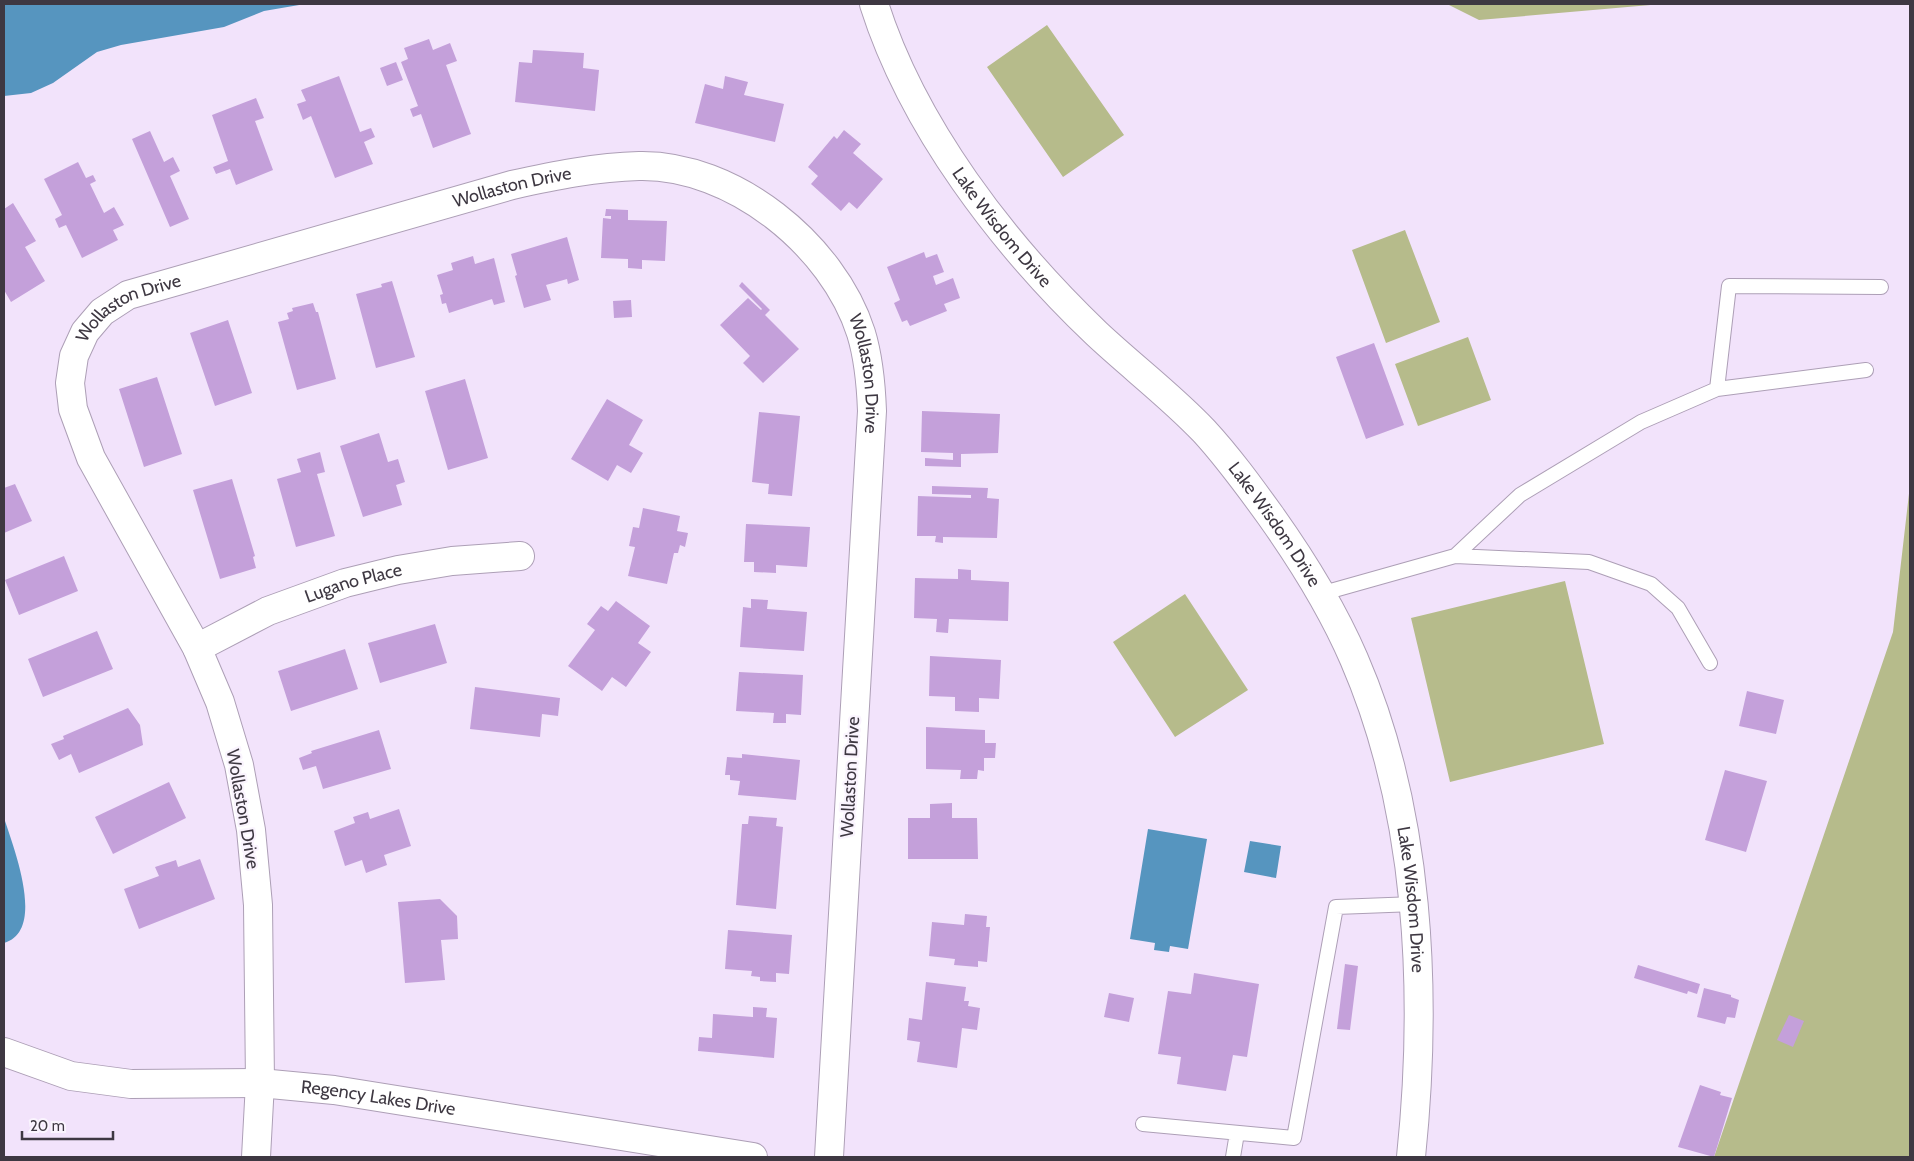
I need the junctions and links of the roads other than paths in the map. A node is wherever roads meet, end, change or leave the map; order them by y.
1 (874, 4) edge
2 (1881, 287) dead end
3 (1866, 370) dead end
4 (1717, 389) junction
5 (520, 556) dead end
6 (1455, 556) junction
7 (1320, 594) junction
8 (198, 648) junction
9 (1710, 663) dead end
10 (1415, 904) junction
11 (4, 1052) edge
12 (260, 1083) junction
13 (1143, 1124) dead end
14 (1236, 1133) junction
15 (256, 1157) edge
16 (753, 1157) edge
17 (828, 1157) edge
18 (1233, 1157) edge
19 (1411, 1157) edge

1 - 7 street, Lake Wisdom Drive
2 - 4 lane
3 - 4 lane
4 - 6 lane
5 - 8 street, Lugano Place
6 - 7 lane
6 - 9 lane
7 - 10 street, Lake Wisdom Drive
8 - 12 street, Wollaston Drive
8 - 17 street, Wollaston Drive
10 - 14 lane
10 - 19 street, Lake Wisdom Drive
11 - 12 street, Regency Lakes Drive
12 - 15 street, Wollaston Drive
12 - 16 street, Regency Lakes Drive
13 - 14 lane
14 - 18 lane

